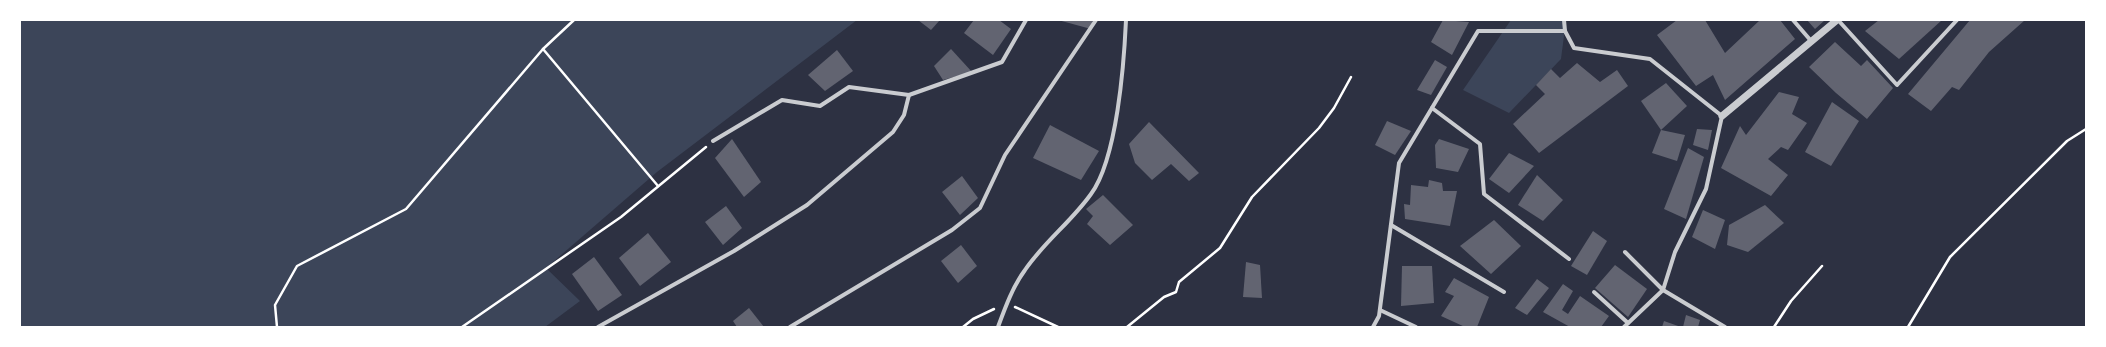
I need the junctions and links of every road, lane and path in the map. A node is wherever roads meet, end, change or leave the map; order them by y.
1 (574, 20) edge
2 (1026, 20) edge
3 (1096, 20) edge
4 (1126, 20) edge
5 (1564, 20) edge
6 (1793, 20) edge
7 (1838, 20) edge
8 (1957, 20) edge
9 (1565, 31) junction
10 (1812, 42) junction
11 (542, 49) junction
12 (1351, 76) dead end
13 (909, 95) junction
14 (1432, 108) junction
15 (1722, 116) junction
16 (2086, 129) edge
17 (713, 140) joint
18 (658, 186) junction
19 (1391, 225) junction
20 (1625, 252) dead end
21 (1569, 259) dead end
22 (1822, 266) dead end
23 (1663, 290) junction
24 (1504, 292) dead end
25 (1594, 292) dead end
26 (1007, 303) junction
27 (1380, 310) junction
28 (1628, 323) junction
29 (277, 327) edge
30 (462, 327) edge
31 (598, 327) edge
32 (790, 327) edge
33 (963, 327) edge
34 (998, 327) edge
35 (1058, 327) edge
36 (1127, 327) edge
37 (1373, 327) edge
38 (1416, 327) edge
39 (1624, 327) edge
40 (1725, 327) edge
41 (1774, 327) edge
42 (1908, 327) edge

1 - 11 path
2 - 13 street
3 - 32 street
4 - 26 street
5 - 9 street
6 - 10 street
7 - 8 street
7 - 10 street
9 - 14 street
9 - 15 street
10 - 15 street
11 - 18 path
11 - 29 path
12 - 36 path
13 - 17 street
13 - 31 street
14 - 19 street
14 - 21 street
15 - 23 street
16 - 42 path
17 - 18 path
18 - 30 path
19 - 24 street
19 - 27 street
20 - 23 street
22 - 41 path
23 - 28 street
23 - 40 street
25 - 28 street
26 - 33 path
26 - 34 street
26 - 35 path
27 - 37 street
27 - 38 street
28 - 39 street

